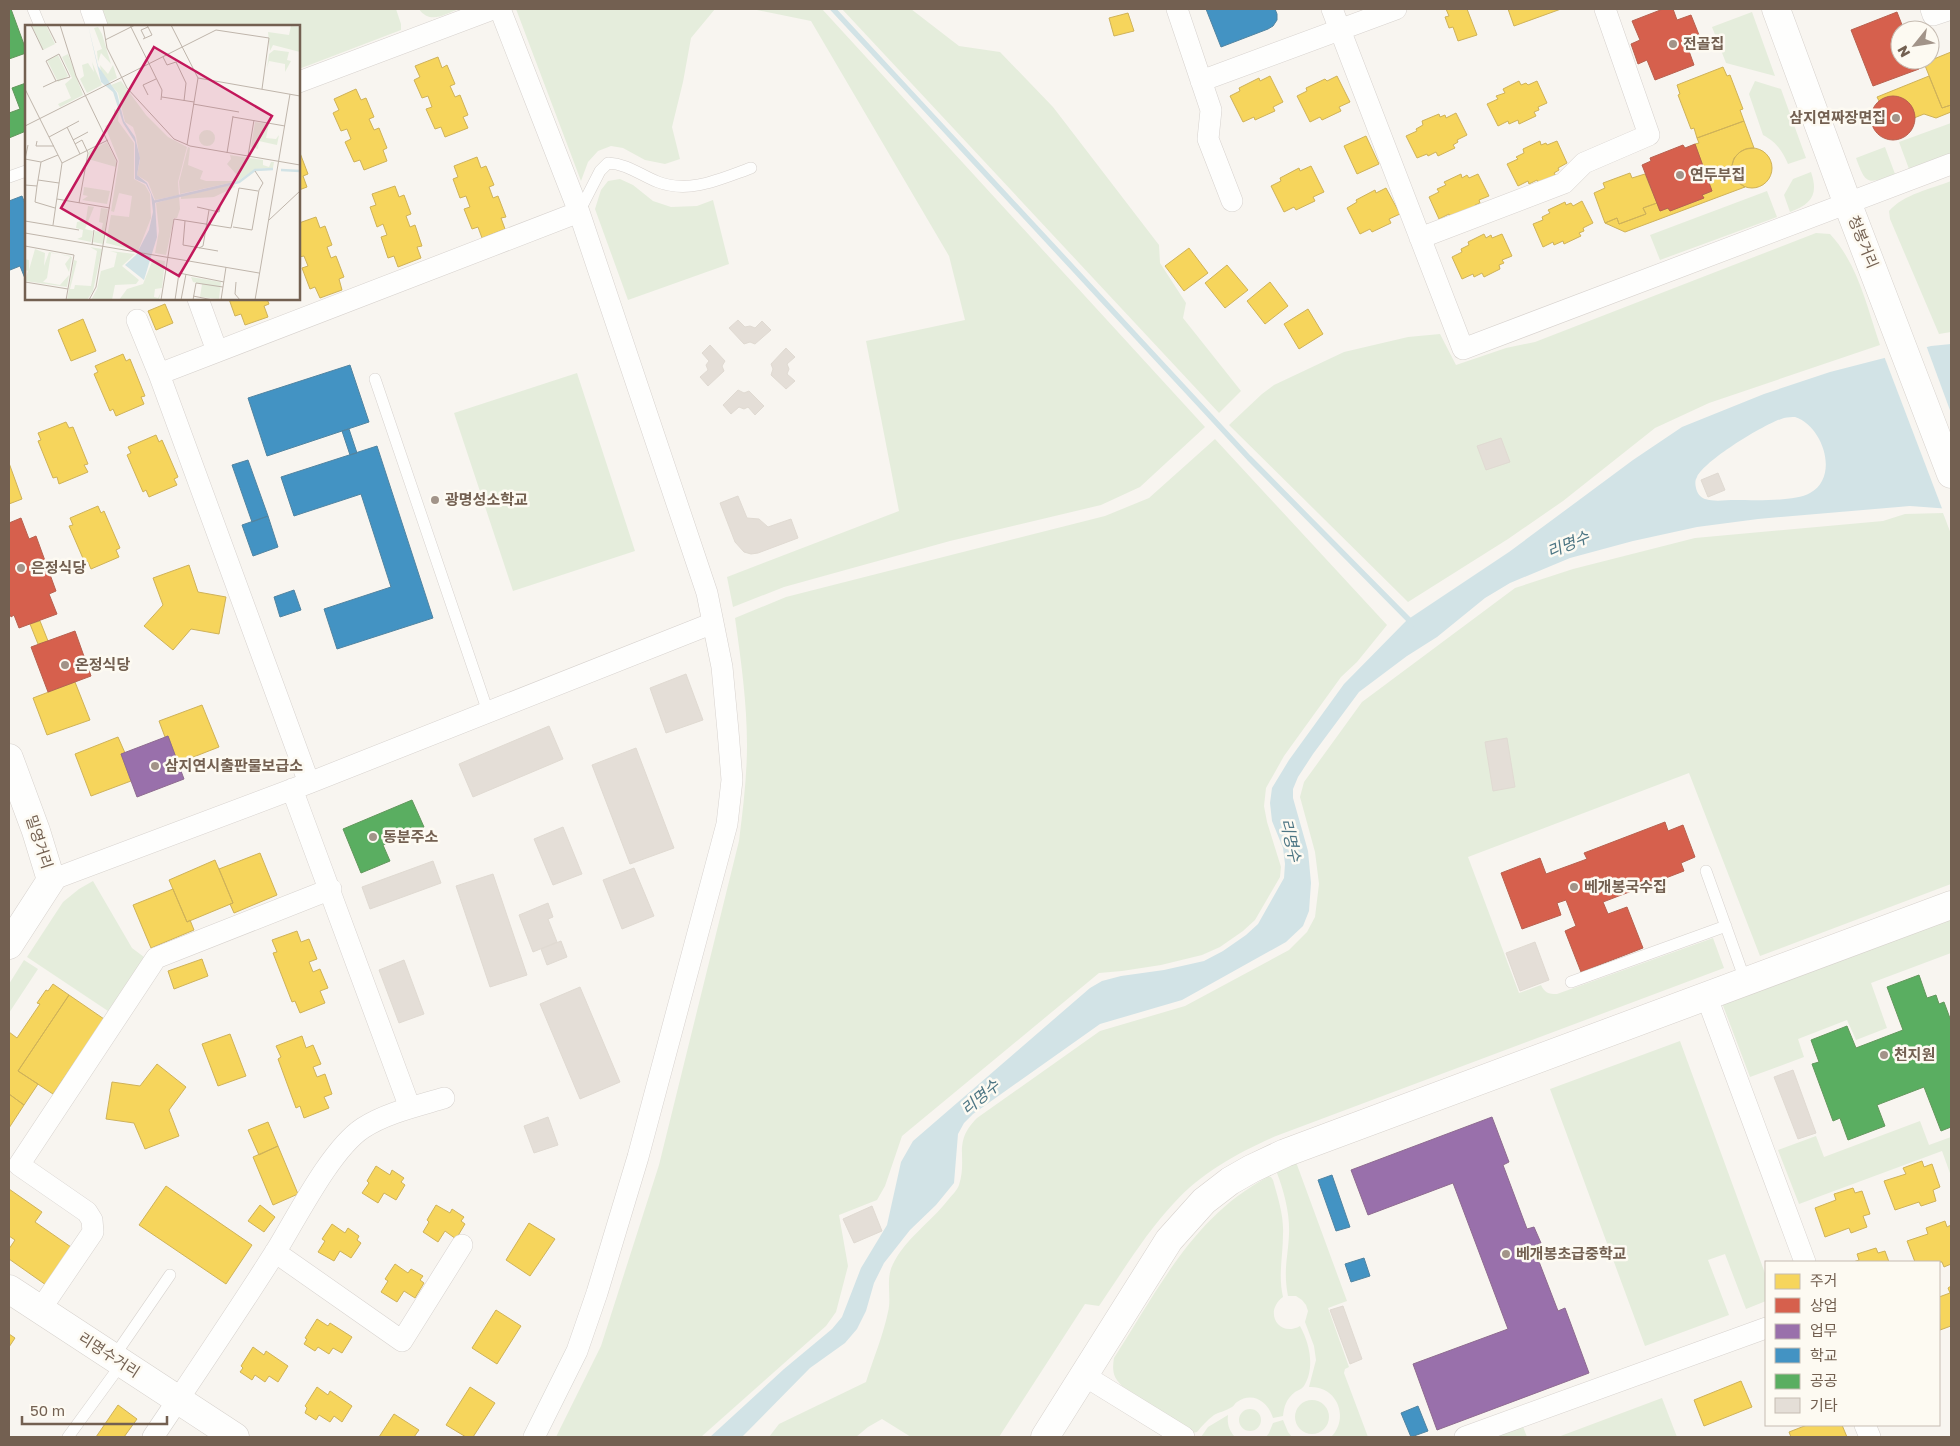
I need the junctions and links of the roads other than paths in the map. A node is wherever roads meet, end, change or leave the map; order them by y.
1 (34, 9) edge
2 (91, 9) edge
3 (493, 9) edge
4 (500, 9) edge
5 (1177, 9) edge
6 (1332, 9) edge
7 (1396, 9) edge
8 (1606, 9) edge
9 (1776, 9) edge
10 (1931, 9) edge
11 (1951, 9) edge
12 (40, 25) edge
13 (97, 25) edge
14 (1340, 31) junction
15 (1202, 81) junction
16 (300, 82) edge
17 (1951, 164) edge
18 (750, 168) dead end
19 (25, 171) edge
20 (9, 177) edge
21 (1232, 201) dead end
22 (1847, 202) junction
23 (578, 212) junction
24 (1420, 238) junction
25 (198, 300) edge
26 (137, 320) dead end
27 (217, 351) junction
28 (159, 374) junction
29 (375, 379) dead end
30 (1951, 474) edge
31 (712, 623) junction
32 (488, 712) junction
33 (9, 758) edge
34 (301, 786) junction
35 (1706, 871) dead end
36 (51, 880) junction
37 (330, 890) junction
38 (1951, 904) edge
39 (1726, 926) junction
40 (9, 945) edge
41 (1745, 980) junction
42 (1571, 982) dead end
43 (1706, 995) junction
44 (444, 1098) dead end
45 (410, 1108) junction
46 (462, 1245) dead end
47 (275, 1252) junction
48 (1805, 1261) edge
49 (170, 1275) dead end
50 (9, 1290) edge
51 (40, 1310) junction
52 (1765, 1328) edge
53 (117, 1361) junction
54 (1085, 1376) junction
55 (178, 1400) junction
56 (68, 1437) edge
57 (153, 1437) edge
58 (235, 1437) edge
59 (534, 1437) edge
60 (1045, 1437) edge
61 (1184, 1437) edge
62 (1465, 1437) edge

1 - 12 lane
2 - 13 street
3 - 16 street
4 - 23 street
5 - 15 street
6 - 14 street
7 - 14 street
8 - 24 street
9 - 22 street, 청봉거리
10 - 11 street
14 - 15 street
14 - 24 street
15 - 21 street
17 - 22 street
18 - 23 lane
19 - 20 lane
22 - 24 street
22 - 30 street, 청봉거리
23 - 27 street
23 - 31 street
25 - 27 street
26 - 28 street
27 - 28 street
28 - 34 street
29 - 32 lane
31 - 32 street
31 - 59 street
32 - 34 street
33 - 36 street, 밀영거리
34 - 36 street
34 - 37 street
35 - 39 lane
36 - 40 street, 밀영거리
37 - 45 street
37 - 51 street
38 - 41 street
39 - 41 lane
39 - 42 lane
41 - 43 street
43 - 48 street
43 - 54 street
44 - 45 street
45 - 47 street
46 - 47 street
47 - 55 street
49 - 53 lane
50 - 51 street, 리명수거리
51 - 53 street, 리명수거리
52 - 62 street
53 - 55 street, 리명수거리
53 - 56 lane
54 - 60 street
54 - 61 street
55 - 57 street
55 - 58 street, 리명수거리

